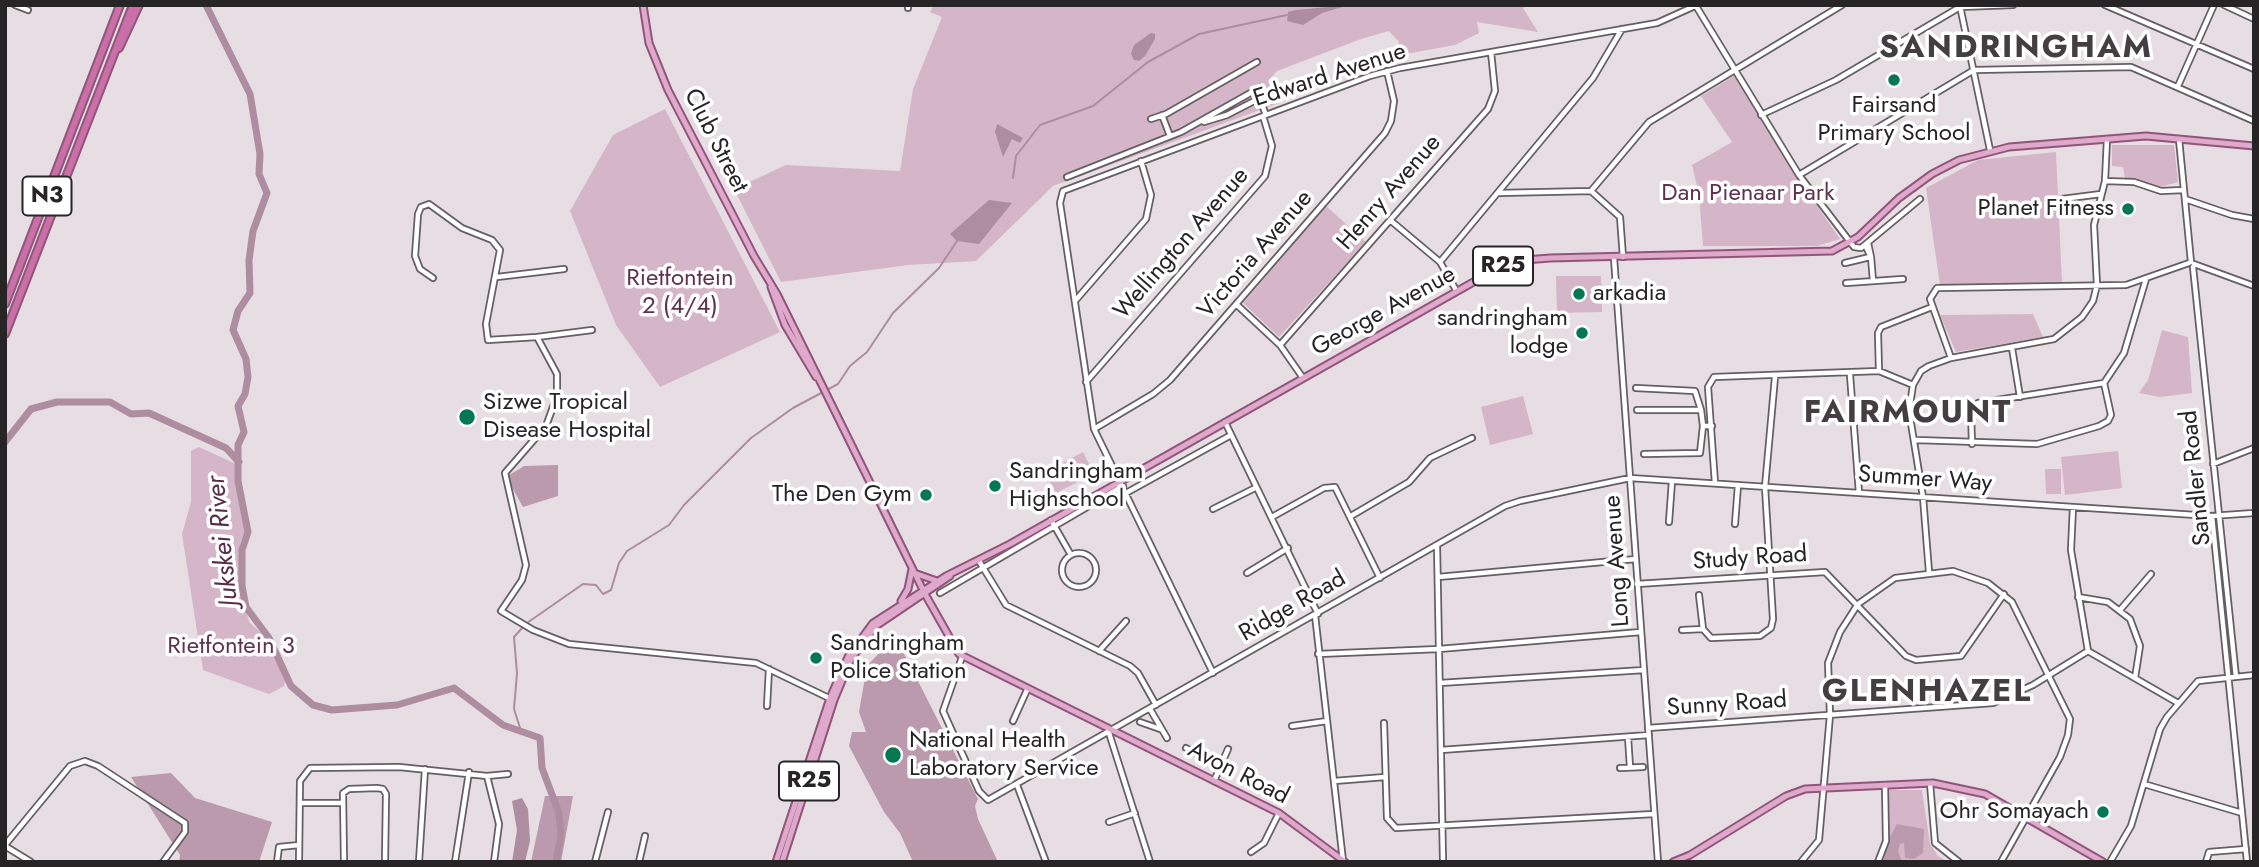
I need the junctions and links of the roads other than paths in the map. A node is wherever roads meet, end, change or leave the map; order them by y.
1 (15, 5) edge
2 (120, 5) edge
3 (133, 5) edge
4 (139, 5) edge
5 (643, 5) edge
6 (1842, 5) edge
7 (2013, 5) edge
8 (2105, 5) edge
9 (2214, 5) edge
10 (2224, 5) edge
11 (1696, 6) edge
12 (1960, 6) edge
13 (28, 10) dead end
14 (2254, 19) edge
15 (1622, 29) junction
16 (2197, 44) junction
17 (115, 52) junction
18 (1491, 52) junction
19 (1257, 62) dead end
20 (1735, 69) junction
21 (2254, 69) edge
22 (1973, 70) junction
23 (1387, 71) junction
24 (2178, 86) junction
25 (1261, 87) dead end
26 (1222, 109) junction
27 (1162, 115) junction
28 (1762, 115) junction
29 (1264, 116) junction
30 (1223, 117) junction
31 (1151, 118) dead end
32 (2254, 121) edge
33 (1199, 122) junction
34 (1170, 136) junction
35 (2105, 139) junction
36 (2179, 139) junction
37 (2254, 146) edge
38 (1990, 150) junction
39 (1141, 160) junction
40 (1799, 175) junction
41 (1067, 177) dead end
42 (2105, 181) junction
43 (2184, 190) junction
44 (1591, 191) junction
45 (1497, 194) junction
46 (2101, 194) junction
47 (1920, 199) dead end
48 (2062, 199) dead end
49 (2185, 199) junction
50 (2254, 219) edge
51 (1390, 220) junction
52 (1851, 242) junction
53 (1866, 244) junction
54 (1623, 257) junction
55 (1871, 257) junction
56 (1614, 258) junction
57 (1440, 262) junction
58 (1845, 263) dead end
59 (2192, 264) junction
60 (564, 269) dead end
61 (497, 277) junction
62 (433, 278) dead end
63 (1903, 279) dead end
64 (2146, 279) junction
65 (1874, 281) junction
66 (1846, 283) dead end
67 (2097, 285) junction
68 (2254, 286) edge
69 (1457, 290) junction
70 (1074, 302) junction
71 (5, 304) edge
72 (1236, 304) junction
73 (1932, 307) junction
74 (592, 330) dead end
75 (5, 334) edge
76 (537, 337) junction
77 (1280, 345) junction
78 (2012, 348) junction
79 (1951, 358) junction
80 (1879, 371) junction
81 (1850, 374) junction
82 (1775, 377) junction
83 (1303, 378) junction
84 (1086, 382) junction
85 (2104, 383) junction
86 (1913, 385) junction
87 (1636, 387) dead end
88 (2020, 397) junction
89 (1637, 410) dead end
90 (1701, 410) junction
91 (1225, 421) junction
92 (1703, 426) junction
93 (1712, 426) junction
94 (1094, 429) junction
95 (1231, 435) junction
96 (1472, 438) dead end
97 (1916, 440) junction
98 (1972, 444) junction
99 (2254, 448) edge
100 (1644, 454) dead end
101 (2213, 464) junction
102 (1630, 478) junction
103 (1672, 481) junction
104 (1122, 483) junction
105 (1715, 483) junction
106 (1738, 485) junction
107 (1765, 487) junction
108 (1255, 488) junction
109 (1126, 493) junction
110 (1859, 493) junction
111 (1923, 497) junction
112 (2073, 507) junction
113 (1213, 509) dead end
114 (2254, 513) edge
115 (1351, 516) junction
116 (2215, 516) junction
117 (1272, 517) junction
118 (1669, 522) dead end
119 (1053, 523) junction
120 (1735, 524) dead end
121 (1437, 544) junction
122 (1288, 548) junction
123 (1071, 555) junction
124 (1636, 559) junction
125 (979, 561) junction
126 (983, 568) junction
127 (913, 570) junction
128 (1247, 572) dead end
129 (1929, 572) junction
130 (2151, 574) dead end
131 (1770, 575) junction
132 (950, 576) junction
133 (1438, 577) junction
134 (1380, 578) junction
135 (938, 581) junction
136 (1637, 584) junction
137 (924, 592) junction
138 (940, 593) dead end
139 (2004, 594) junction
140 (1699, 595) dead end
141 (2078, 597) junction
142 (1858, 604) junction
143 (898, 605) junction
144 (2120, 610) junction
145 (1316, 614) junction
146 (1126, 621) dead end
147 (1703, 629) junction
148 (1682, 630) dead end
149 (1641, 632) junction
150 (1439, 649) junction
151 (1099, 651) junction
152 (2088, 651) junction
153 (1318, 654) junction
154 (962, 657) junction
155 (769, 669) junction
156 (1644, 670) junction
157 (1213, 673) junction
158 (2051, 675) junction
159 (2254, 675) edge
160 (2229, 677) junction
161 (2236, 677) junction
162 (2135, 678) junction
163 (1440, 683) junction
164 (1027, 690) junction
165 (832, 699) junction
166 (2178, 703) junction
167 (1156, 705) junction
168 (767, 706) dead end
169 (1150, 708) junction
170 (1830, 715) junction
171 (1013, 721) dead end
172 (1140, 722) dead end
173 (1327, 722) junction
174 (1384, 723) dead end
175 (1292, 726) dead end
176 (1648, 728) junction
177 (1161, 729) junction
178 (1110, 732) junction
179 (1649, 735) junction
180 (1628, 737) junction
181 (1167, 738) dead end
182 (1186, 748) dead end
183 (1228, 749) dead end
184 (1441, 750) junction
185 (1221, 766) junction
186 (1630, 767) junction
187 (1643, 767) dead end
188 (1620, 768) dead end
189 (425, 769) junction
190 (469, 772) junction
191 (508, 774) dead end
192 (487, 776) junction
193 (1385, 777) junction
194 (1214, 781) junction
195 (1334, 781) junction
196 (1930, 783) junction
197 (2144, 784) junction
198 (1017, 785) junction
199 (1885, 785) junction
200 (1824, 787) junction
201 (300, 803) junction
202 (343, 803) junction
203 (608, 811) dead end
204 (1135, 813) junction
205 (1279, 813) junction
206 (2242, 813) junction
207 (1654, 814) junction
208 (2026, 818) junction
209 (1109, 822) dead end
210 (1442, 828) junction
211 (645, 836) dead end
212 (5, 845) edge
213 (299, 845) junction
214 (2246, 849) junction
215 (1251, 852) dead end
216 (1344, 861) edge
217 (31, 862) edge
218 (163, 862) edge
219 (277, 862) edge
220 (299, 862) edge
221 (344, 862) edge
222 (385, 862) edge
223 (419, 862) edge
224 (455, 862) edge
225 (494, 862) edge
226 (595, 862) edge
227 (639, 862) edge
228 (776, 862) edge
229 (782, 862) edge
230 (1046, 862) edge
231 (1150, 862) edge
232 (1443, 862) edge
233 (1658, 862) edge
234 (1673, 862) edge
235 (1801, 862) edge
236 (1878, 862) edge
237 (1959, 862) edge
238 (2001, 862) edge
239 (2103, 862) edge
240 (2110, 862) edge
241 (2206, 862) edge
242 (2247, 862) edge

1 - 13 street
2 - 71 highway, N3
3 - 17 highway, N3
4 - 17 highway
5 - 127 main road, Club Street
6 - 20 street
7 - 12 street
8 - 16 street
9 - 16 street
10 - 14 street
11 - 15 street, Edward Avenue
11 - 20 street
12 - 22 street
12 - 28 street
15 - 18 street, Edward Avenue
15 - 45 street
16 - 21 street
16 - 24 street
17 - 75 highway, N3
18 - 23 street, Edward Avenue
18 - 51 street, Henry Avenue
19 - 27 street
20 - 28 street
20 - 44 street
22 - 24 street
22 - 38 street
22 - 40 street
23 - 29 street, Edward Avenue
23 - 72 street, Victoria Avenue
24 - 32 street
25 - 26 street
26 - 30 street
26 - 33 street
27 - 31 street
27 - 34 street
28 - 40 street
29 - 30 street
29 - 39 street, Edward Avenue
29 - 84 street, Wellington Avenue
30 - 33 street
33 - 34 street
34 - 41 street
35 - 36 main road, George Avenue / R25
35 - 38 main road, George Avenue / R25
35 - 42 street
36 - 37 main road, R25
36 - 43 street, Sandler Road
38 - 52 main road, George Avenue / R25
39 - 70 street
39 - 70 street, Edward Avenue
40 - 52 street
42 - 43 street
42 - 46 street
43 - 49 street, Sandler Road
44 - 45 street
44 - 54 street
45 - 57 street
46 - 48 street
46 - 67 street
47 - 53 street
49 - 50 street
49 - 59 street, Sandler Road
51 - 57 street
51 - 77 street, Henry Avenue
52 - 53 street
52 - 54 main road, George Avenue / R25
53 - 55 street
54 - 56 main road, George Avenue / R25
55 - 58 street
55 - 65 street
56 - 69 main road, George Avenue / R25
56 - 102 street, Long Avenue
57 - 69 street
59 - 64 street
59 - 68 street
59 - 101 street, Sandler Road
60 - 61 street
61 - 62 street
61 - 76 street
63 - 65 street
64 - 67 street
64 - 85 street
65 - 66 street
67 - 73 street
67 - 78 street
69 - 83 main road, George Avenue / R25
70 - 84 street
72 - 77 street
72 - 94 street, Victoria Avenue
73 - 79 street
73 - 80 street
74 - 76 street
76 - 155 street
77 - 83 street
78 - 79 street
78 - 88 street
79 - 86 street
80 - 81 street
80 - 86 street
81 - 82 street
81 - 110 street
82 - 93 street
82 - 107 street
83 - 91 main road, George Avenue / R25
84 - 94 street
85 - 88 street
85 - 98 street
86 - 97 street
87 - 90 street
88 - 98 street
89 - 90 street
90 - 92 street
91 - 95 street
91 - 104 main road, George Avenue / R25
92 - 93 street
92 - 100 street
93 - 105 street
94 - 104 street
95 - 108 street
95 - 109 street
96 - 115 street
97 - 98 street
97 - 111 street
99 - 101 street
101 - 116 street, Sandler Road
102 - 103 street, Summer Way
102 - 121 street, Ridge Road
102 - 124 street, Long Avenue
103 - 105 street, Summer Way
103 - 118 street
104 - 109 street
104 - 119 main road, George Avenue / R25
105 - 106 street, Summer Way
106 - 107 street, Summer Way
106 - 120 street
107 - 110 street, Summer Way
107 - 131 street
108 - 113 street
108 - 117 street
109 - 157 street
110 - 111 street, Summer Way
111 - 112 street, Summer Way
111 - 129 street
112 - 116 street, Summer Way
112 - 141 street
114 - 116 street, Summer Way
115 - 117 street
115 - 134 street
116 - 160 street
116 - 161 street, Sandler Road
117 - 122 street
119 - 123 street
119 - 125 main road, George Avenue / R25
119 - 126 street, George Avenue
121 - 133 street
121 - 134 street, Ridge Road
122 - 128 street
122 - 145 street
123 - 123 street
124 - 133 street
124 - 136 street, Long Avenue
125 - 126 street
125 - 132 main road, George Avenue / R25
126 - 138 street, George Avenue
126 - 151 street
127 - 135 main road
127 - 137 main road, Club Street
127 - 143 main road
129 - 139 street
129 - 142 street
130 - 144 street
131 - 136 street, Study Road
131 - 142 street, Study Road
131 - 147 street
132 - 135 main road, George Avenue / R25
132 - 137 main road, George Avenue / R25
133 - 150 street
134 - 145 street, Ridge Road
135 - 137 main road, George Avenue / R25
136 - 149 street, Long Avenue
137 - 143 main road, R25
137 - 154 main road, Club Street
137 - 165 main road, R25
139 - 142 street, Study Road
139 - 158 street
140 - 147 street
141 - 144 street
141 - 152 street
142 - 170 street
143 - 165 main road, R25
144 - 162 street
145 - 153 street
145 - 157 street, Ridge Road
146 - 151 street
147 - 148 street
149 - 150 street
149 - 156 street, Long Avenue
150 - 153 street
150 - 163 street
151 - 167 street
152 - 158 street, Sunny Road
152 - 162 street
153 - 173 street
154 - 164 main road, Avon Road
154 - 198 street, Ridge Road
155 - 165 street
155 - 168 street
156 - 163 street
156 - 176 street, Long Avenue
157 - 167 street, Ridge Road
158 - 170 street, Sunny Road
158 - 208 street
159 - 161 street
160 - 161 street
160 - 166 street
160 - 206 street
162 - 166 street
163 - 184 street
164 - 171 street
164 - 178 main road, Avon Road
165 - 228 main road, R25
165 - 229 main road, R25
166 - 197 street
167 - 169 street, Ridge Road
169 - 177 street
169 - 178 street, Ridge Road
170 - 176 street, Sunny Road
170 - 200 street
172 - 177 street
173 - 175 street
173 - 195 street
174 - 193 street
176 - 179 street, Long Avenue
177 - 181 street
178 - 194 main road, Avon Road
178 - 198 street, Ridge Road
178 - 204 street
179 - 180 street, Sunny Road
179 - 207 street, Long Avenue
180 - 184 street, Sunny Road
180 - 186 street
182 - 185 street
183 - 185 street
184 - 210 street
185 - 194 street
186 - 187 street
186 - 188 street
189 - 190 street
189 - 201 street
189 - 223 street
190 - 192 street
190 - 224 street
191 - 192 street
192 - 225 street
193 - 195 street
193 - 210 street
194 - 205 main road, Avon Road
195 - 216 street
196 - 199 main road
196 - 208 main road
196 - 237 street
197 - 206 street
197 - 240 street
198 - 230 street
199 - 200 main road
199 - 236 street
200 - 234 main road
200 - 235 street
201 - 202 street
201 - 213 street
202 - 221 street
202 - 222 street
203 - 226 street
204 - 209 street
204 - 231 street
205 - 215 street
205 - 216 main road, Avon Road
206 - 214 street
207 - 210 street
207 - 233 street, Long Avenue
208 - 238 street
208 - 239 main road
210 - 232 street
211 - 227 street
212 - 217 street
212 - 218 street
213 - 219 street
213 - 220 street
214 - 241 street
214 - 242 street

